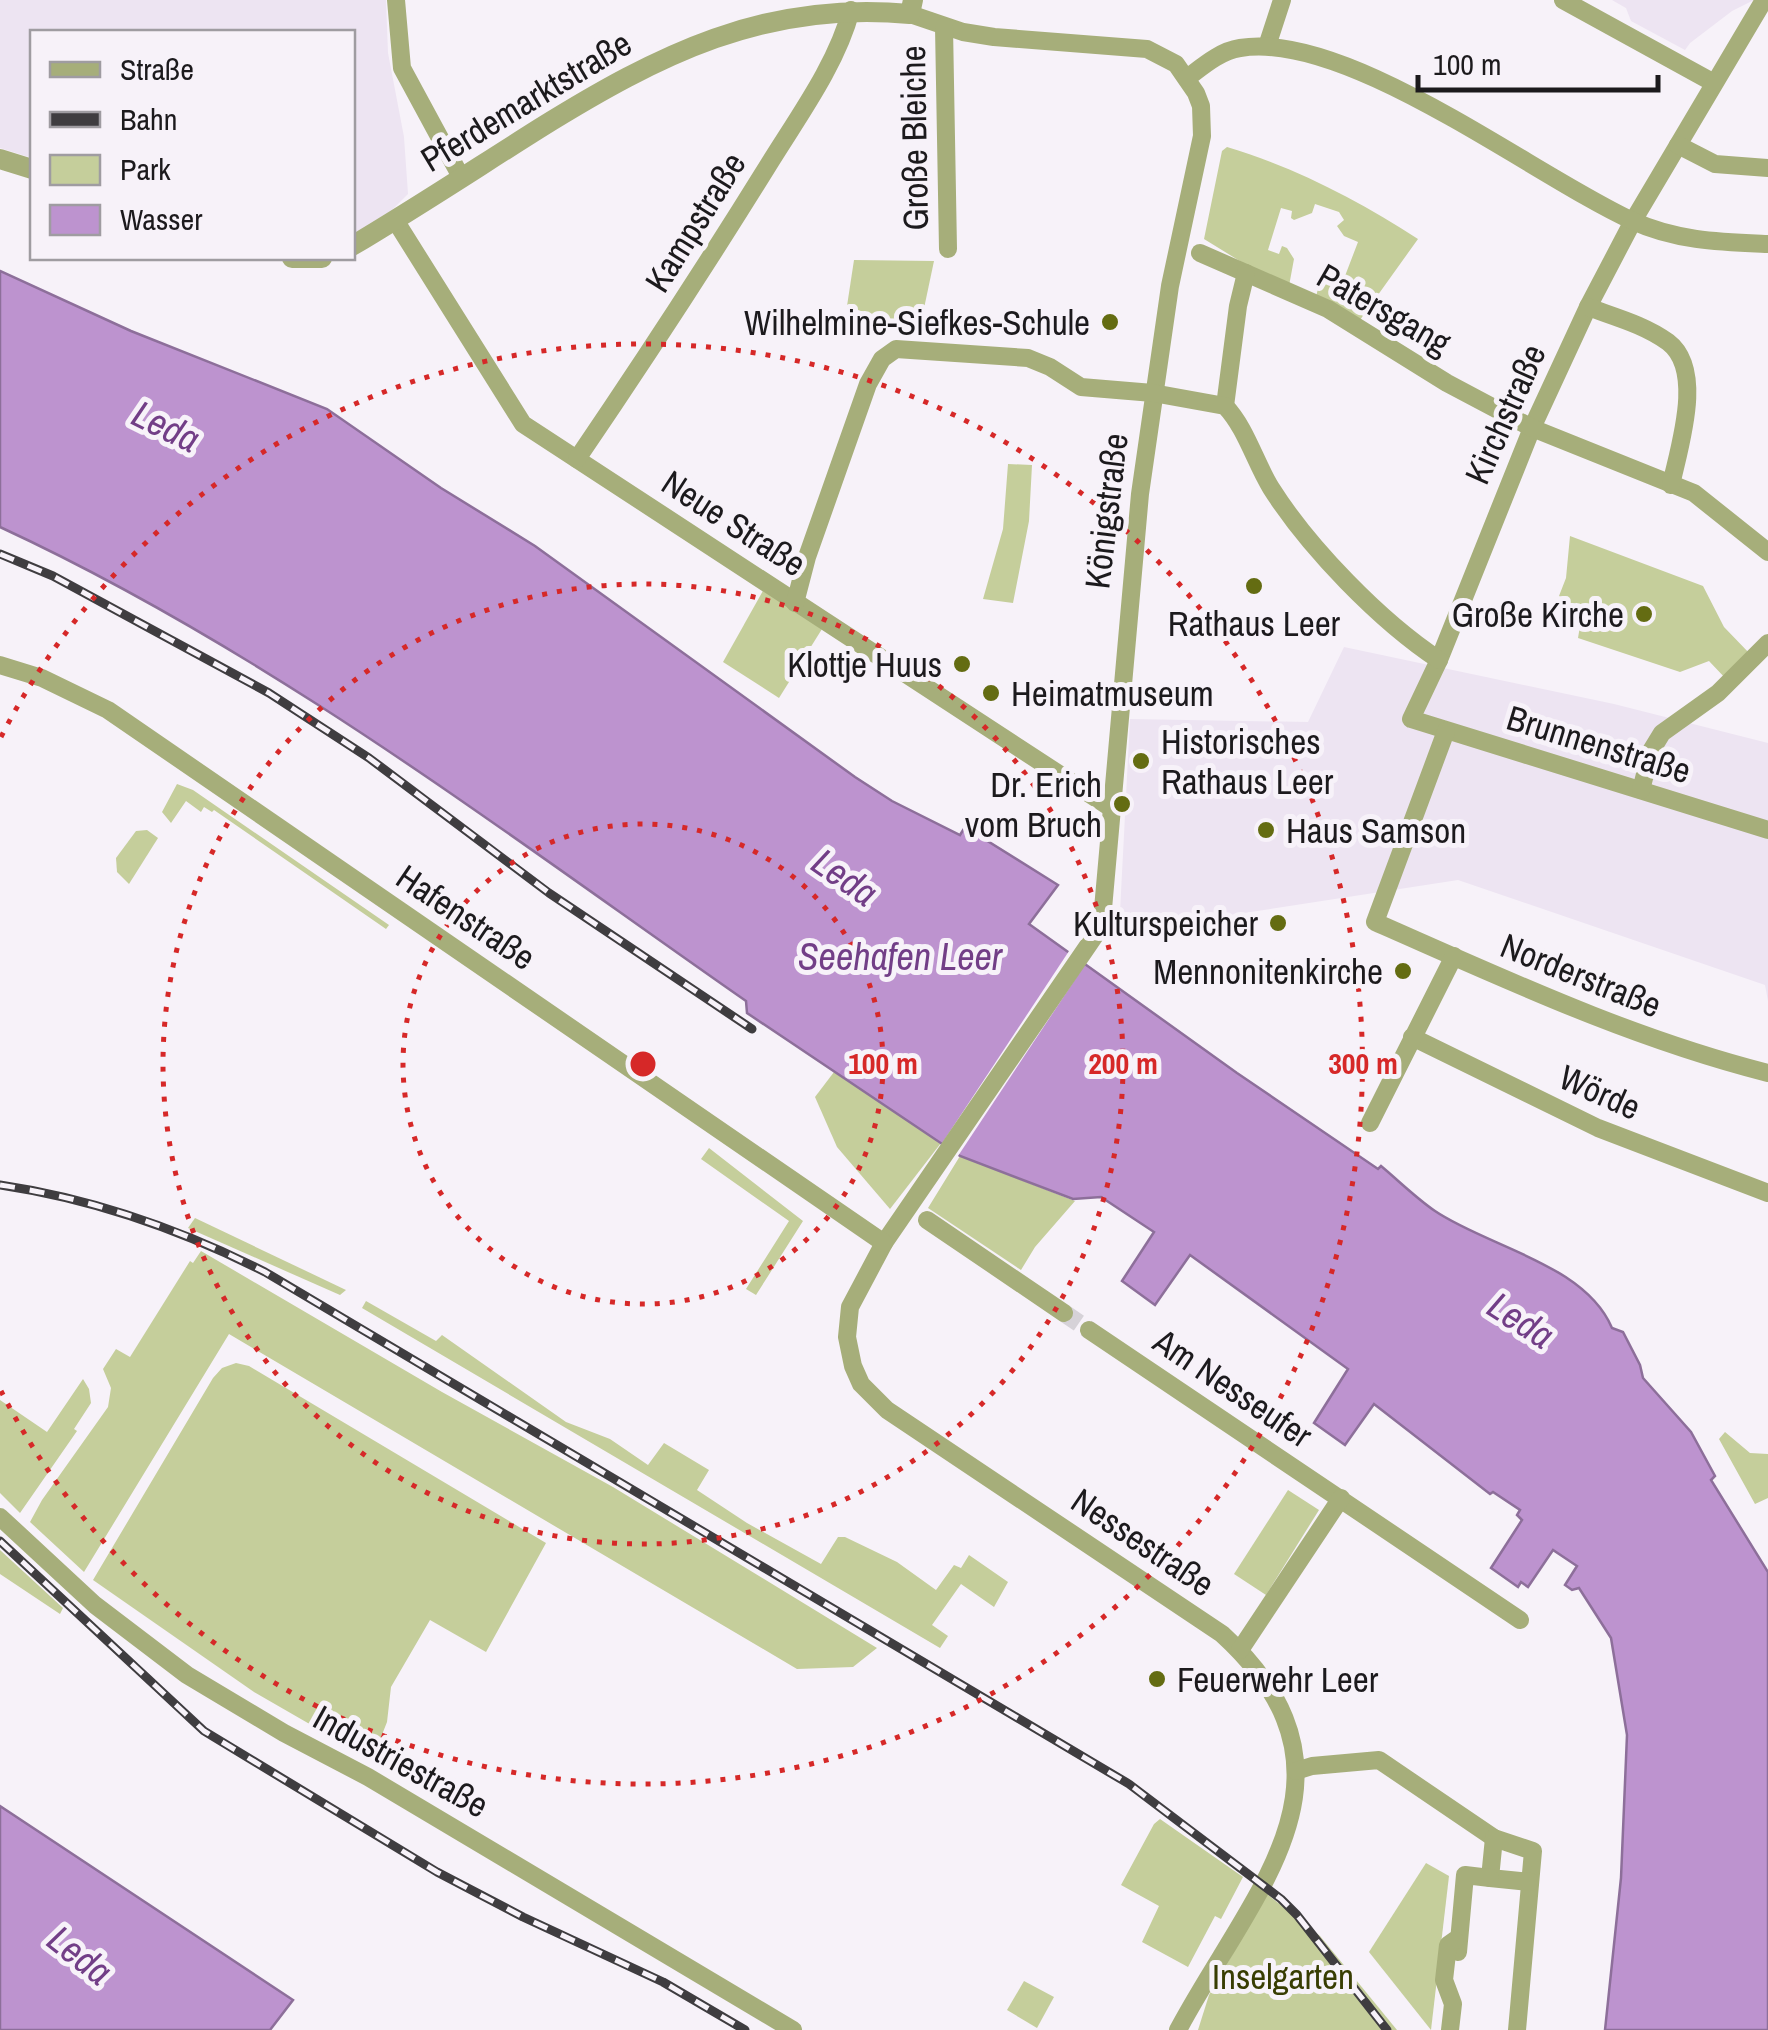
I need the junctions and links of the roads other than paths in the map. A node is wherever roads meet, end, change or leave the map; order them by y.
1 (396, 0) edge
2 (1282, 0) edge
3 (1563, 0) edge
4 (1764, 0) edge
5 (912, 7) edge
6 (851, 10) junction
7 (944, 27) junction
8 (1267, 46) junction
9 (1188, 78) junction
10 (1714, 84) junction
11 (1678, 145) junction
12 (0, 159) edge
13 (30, 167) edge
14 (1768, 168) edge
15 (460, 177) junction
16 (395, 220) junction
17 (1633, 221) junction
18 (355, 244) edge
19 (1768, 244) edge
20 (948, 249) dead end
21 (1200, 252) dead end
22 (1246, 273) junction
23 (1588, 306) junction
24 (1154, 393) junction
25 (1225, 406) junction
26 (1532, 428) junction
27 (577, 459) junction
28 (1671, 486) junction
29 (1768, 552) edge
30 (795, 603) junction
31 (1768, 643) edge
32 (1440, 660) junction
33 (0, 665) edge
34 (1411, 719) joint
35 (1446, 731) junction
36 (1640, 790) junction
37 (1111, 808) junction
38 (1768, 830) edge
39 (1454, 956) junction
40 (1412, 1037) junction
41 (1768, 1073) edge
42 (1370, 1124) dead end
43 (936, 1169) joint
44 (1768, 1193) edge
45 (927, 1220) dead end
46 (884, 1243) junction
47 (1064, 1312) tunnel mouth
48 (1089, 1330) tunnel mouth
49 (1341, 1498) junction
50 (0, 1517) edge
51 (1520, 1620) dead end
52 (1240, 1650) junction
53 (1296, 1771) junction
54 (1494, 1838) junction
55 (1490, 1878) junction
56 (1530, 1882) junction
57 (793, 2030) edge
58 (1178, 2030) edge
59 (1450, 2030) edge
60 (1517, 2030) edge

1 - 15 street
2 - 8 street
3 - 10 street
4 - 10 street, Kirchstraße
5 - 6 street, Pferdemarktstraße
5 - 7 street, Pferdemarktstraße
6 - 15 street, Pferdemarktstraße
6 - 27 street, Kampstraße
7 - 9 street, Pferdemarktstraße
7 - 20 street, Große Bleiche
8 - 9 street
8 - 17 street
9 - 24 street, Königstraße
10 - 11 street, Kirchstraße
11 - 14 street
11 - 17 street, Kirchstraße
12 - 13 street
15 - 16 street, Pferdemarktstraße
16 - 18 street, Pferdemarktstraße
16 - 27 street, Neue Straße
17 - 19 street
17 - 23 street, Kirchstraße
21 - 22 street, Patersgang
22 - 25 street
22 - 26 street, Patersgang
23 - 26 street, Kirchstraße
23 - 28 street
24 - 25 street
24 - 30 street
24 - 37 street, Königstraße
25 - 32 street
26 - 28 street, Patersgang
26 - 32 street, Kirchstraße
27 - 30 street, Neue Straße
28 - 29 street, Patersgang
30 - 37 street, Neue Straße
31 - 36 street
32 - 34 street, Kirchstraße
33 - 46 street, Hafenstraße
34 - 35 street, Brunnenstraße
35 - 36 street, Brunnenstraße
35 - 39 street, Norderstraße
36 - 38 street, Brunnenstraße
37 - 43 street, Königstraße
39 - 40 street
39 - 41 street, Norderstraße
40 - 42 street
40 - 44 street, Wörde
43 - 46 street, Nessestraße
45 - 47 street
46 - 52 street, Nessestraße
48 - 49 street, Am Nesseufer
49 - 51 street, Am Nesseufer
49 - 52 street
50 - 57 street, Industriestraße
52 - 53 street, Nessestraße
53 - 54 street
53 - 58 street, Nessestraße
54 - 55 street
54 - 56 street
55 - 56 street
55 - 59 street
56 - 60 street

